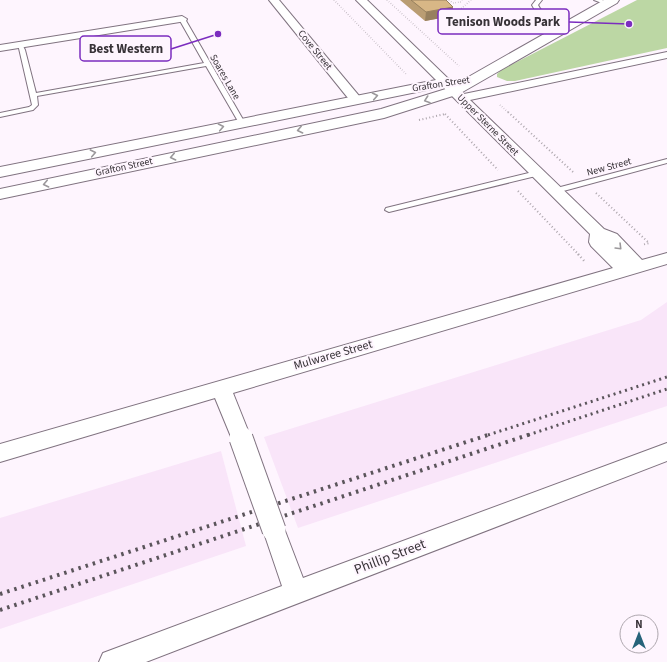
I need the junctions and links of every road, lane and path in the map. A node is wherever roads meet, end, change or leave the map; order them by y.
1 (274, 0) edge
2 (334, 0) edge
3 (361, 0) edge
4 (386, 0) edge
5 (462, 0) edge
6 (470, 0) edge
7 (539, 0) edge
8 (450, 1) edge
9 (606, 1) edge
10 (443, 2) edge
11 (449, 7) edge
12 (455, 12) junction
13 (450, 14) edge
14 (182, 19) joint
15 (571, 25) junction
16 (20, 45) junction
17 (0, 48) edge
18 (667, 54) edge
19 (208, 64) junction
20 (459, 66) dead end
21 (409, 77) dead end
22 (453, 90) junction
23 (34, 95) junction
24 (356, 100) junction
25 (499, 104) dead end
26 (0, 115) edge
27 (242, 123) junction
28 (667, 161) edge
29 (0, 172) edge
30 (537, 173) junction
31 (585, 183) junction
32 (556, 191) junction
33 (0, 194) edge
34 (389, 210) dead end
35 (616, 253) junction
36 (667, 258) edge
37 (579, 265) dead end
38 (631, 267) junction
39 (221, 388) junction
40 (667, 452) edge
41 (0, 453) edge
42 (297, 593) junction
43 (112, 662) edge

1 - 24 street, Cove Street
2 - 21 path
3 - 22 street, Upper Sterne Street
4 - 20 path
5 - 8 path
6 - 12 path
7 - 15 lane
8 - 10 path
9 - 15 street, Grafton Street
11 - 12 path
12 - 13 path
14 - 16 street
14 - 19 lane, Soares Lane
15 - 22 street, Grafton Street
16 - 17 street
16 - 23 lane
18 - 22 street, Grafton Street
19 - 23 lane
19 - 27 lane, Soares Lane
24 -> 22 street, Grafton Street
22 - 30 street, Upper Sterne Street
22 -> 33 street, Grafton Street
23 - 26 lane
24 - 27 street, Grafton Street
25 - 31 path
29 -> 27 street, Grafton Street
28 - 31 lane, New Street
30 - 32 street, Upper Sterne Street
30 - 34 lane
31 - 32 lane, New Street
31 - 35 path
32 - 35 street, Upper Sterne Street
35 - 37 path
35 - 38 street, Upper Sterne Street
36 - 38 street, Mulwaree Street
38 - 39 street, Mulwaree Street
39 - 41 street, Mulwaree Street
39 - 42 street, bridge
40 - 42 street, Phillip Street
42 - 43 street, Phillip Street

